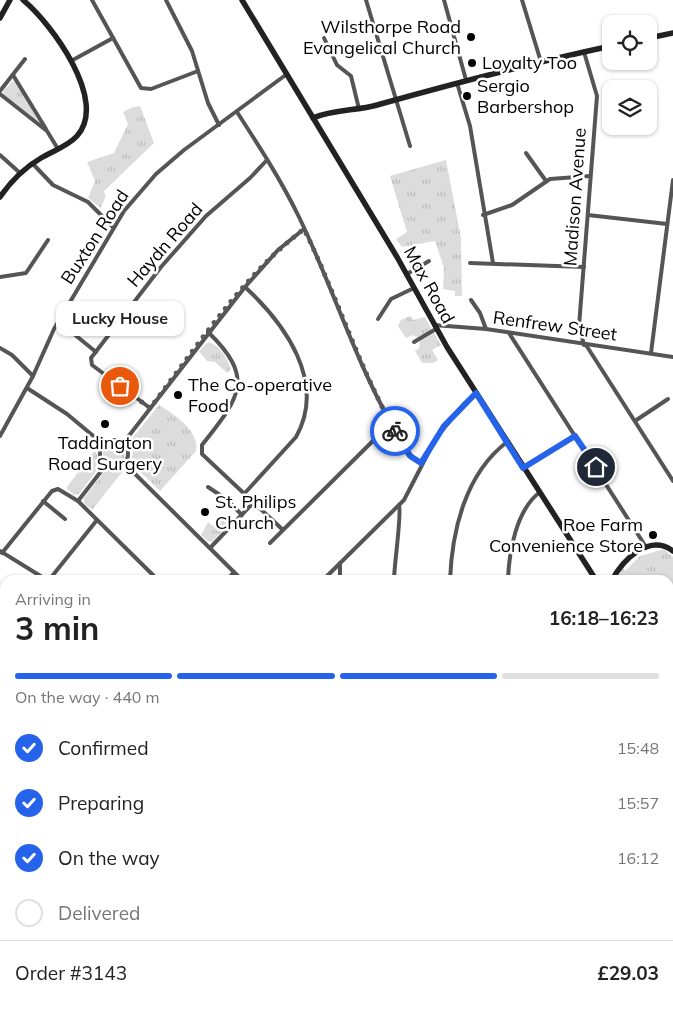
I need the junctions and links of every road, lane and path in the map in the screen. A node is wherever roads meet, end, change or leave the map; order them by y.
1 (10, 0) edge
2 (23, 0) edge
3 (92, 0) edge
4 (166, 0) edge
5 (242, 0) edge
6 (366, 0) edge
7 (444, 0) edge
8 (522, 0) edge
9 (0, 18) edge
10 (673, 33) edge
11 (657, 36) edge
12 (113, 38) junction
13 (324, 38) dead end
14 (602, 48) edge
15 (584, 52) junction
16 (25, 59) dead end
17 (71, 61) junction
18 (541, 62) junction
19 (198, 71) junction
20 (287, 74) junction
21 (13, 75) junction
22 (466, 80) junction
23 (457, 83) junction
24 (0, 90) edge
25 (0, 94) edge
26 (395, 100) junction
27 (359, 109) junction
28 (237, 112) junction
29 (314, 118) junction
30 (219, 125) junction
31 (47, 131) junction
32 (410, 146) dead end
33 (58, 149) junction
34 (526, 153) dead end
35 (0, 155) edge
36 (267, 160) junction
37 (32, 163) junction
38 (20, 173) junction
39 (590, 176) junction
40 (673, 180) edge
41 (546, 181) junction
42 (0, 198) edge
43 (483, 215) junction
44 (588, 215) junction
45 (667, 224) junction
46 (113, 227) junction
47 (304, 229) junction
48 (48, 240) dead end
49 (429, 261) dead end
50 (470, 263) dead end
51 (493, 263) junction
52 (584, 267) junction
53 (418, 268) junction
54 (407, 274) junction
55 (423, 275) dead end
56 (0, 277) edge
57 (245, 287) junction
58 (414, 288) junction
59 (472, 300) dead end
60 (378, 319) dead end
61 (58, 321) junction
62 (435, 327) junction
63 (486, 330) junction
64 (208, 332) junction
65 (509, 333) junction
66 (414, 342) dead end
67 (586, 345) junction
68 (0, 348) edge
69 (96, 352) junction
70 (651, 354) junction
71 (673, 357) edge
72 (33, 376) junction
73 (26, 388) junction
74 (476, 393) junction
75 (668, 399) dead end
76 (150, 408) junction
77 (635, 421) junction
78 (390, 422) junction
79 (0, 436) edge
80 (575, 436) junction
81 (124, 442) junction
82 (507, 442) junction
83 (103, 444) junction
84 (421, 463) junction
85 (125, 464) junction
86 (106, 465) junction
87 (523, 468) junction
88 (673, 481) edge
89 (208, 487) dead end
90 (540, 492) junction
91 (244, 494) junction
92 (43, 501) junction
93 (78, 501) junction
94 (253, 503) junction
95 (399, 505) junction
96 (390, 514) junction
97 (242, 515) junction
98 (65, 519) dead end
99 (97, 520) junction
100 (400, 520) junction
101 (283, 530) junction
102 (270, 543) dead end
103 (646, 547) junction
104 (210, 548) junction
105 (672, 548) edge
106 (1, 552) edge
107 (340, 563) junction
108 (234, 572) junction
109 (40, 575) edge
110 (52, 575) edge
111 (153, 575) edge
112 (231, 575) edge
113 (237, 575) edge
114 (328, 575) edge
115 (340, 575) edge
116 (394, 575) edge
117 (450, 575) edge
118 (508, 575) edge
119 (593, 575) edge
120 (616, 575) edge

1 - 9 street
2 - 17 street
3 - 12 street
4 - 19 street
5 - 20 street, Max Road
6 - 26 street
7 - 22 street
8 - 18 street
10 - 11 street
12 - 17 street
12 - 19 street
13 - 27 street
14 - 15 street
15 - 18 street
15 - 39 street, Madison Avenue
16 - 21 street
17 - 33 street
18 - 22 street
19 - 30 street
20 - 28 street, Buxton Road
20 - 29 street, Max Road
21 - 24 street
21 - 31 street
22 - 23 street
23 - 26 street
23 - 43 street
25 - 31 street
26 - 27 street
26 - 32 street
27 - 29 street
28 - 30 street, Buxton Road
28 - 36 street
29 - 54 street, Max Road
30 - 46 street, Buxton Road
31 - 33 street
33 - 37 street
34 - 41 street
35 - 38 street
36 - 47 street
36 - 69 street, Haydn Road
37 - 38 street
37 - 46 street
38 - 42 street
39 - 41 street
39 - 44 street, Madison Avenue
40 - 45 street
41 - 43 street
43 - 51 street
44 - 45 street
44 - 52 street, Madison Avenue
45 - 70 street
46 - 61 street, Buxton Road
47 - 57 street
47 - 78 street
48 - 56 street
49 - 53 street
50 - 51 street
51 - 52 street
52 - 67 street, Madison Avenue
53 - 54 street
53 - 55 street
54 - 58 street, Max Road
57 - 64 street
57 - 91 street
58 - 60 street
58 - 62 street, Max Road
59 - 63 street
61 - 69 street
61 - 72 street, Buxton Road
62 - 63 street, Renfrew Street
62 - 66 street
62 - 74 street, Max Road
63 - 65 street, Renfrew Street
64 - 76 street
64 - 91 street
65 - 67 street, Renfrew Street
65 - 80 street
67 - 70 street, Renfrew Street
67 - 77 street
68 - 72 street
69 - 76 street, Haydn Road
70 - 71 street, Renfrew Street
72 - 73 street, Buxton Road
73 - 79 street, Buxton Road
73 - 83 street
74 - 82 street, Max Road
74 - 84 street
75 - 77 street
76 - 81 street
77 - 88 street
78 - 84 street
78 - 101 street
80 - 87 street
80 - 103 street
81 - 83 street
81 - 85 street
82 - 87 street, Max Road
82 - 117 street
83 - 86 street
84 - 95 street
85 - 86 street
85 - 104 street
86 - 93 street
87 - 90 street, Max Road
89 - 97 street
90 - 118 street
90 - 119 street, Max Road
91 - 94 street
92 - 93 street
92 - 98 street
92 - 106 street
93 - 99 street
94 - 97 street
94 - 101 street
95 - 96 street
95 - 100 street
96 - 100 street
96 - 107 street
97 - 104 street
99 - 110 street
99 - 111 street
100 - 116 street
101 - 102 street
103 - 105 street
103 - 120 street
104 - 108 street
106 - 109 street
107 - 114 street
107 - 115 street
108 - 112 street
108 - 113 street

